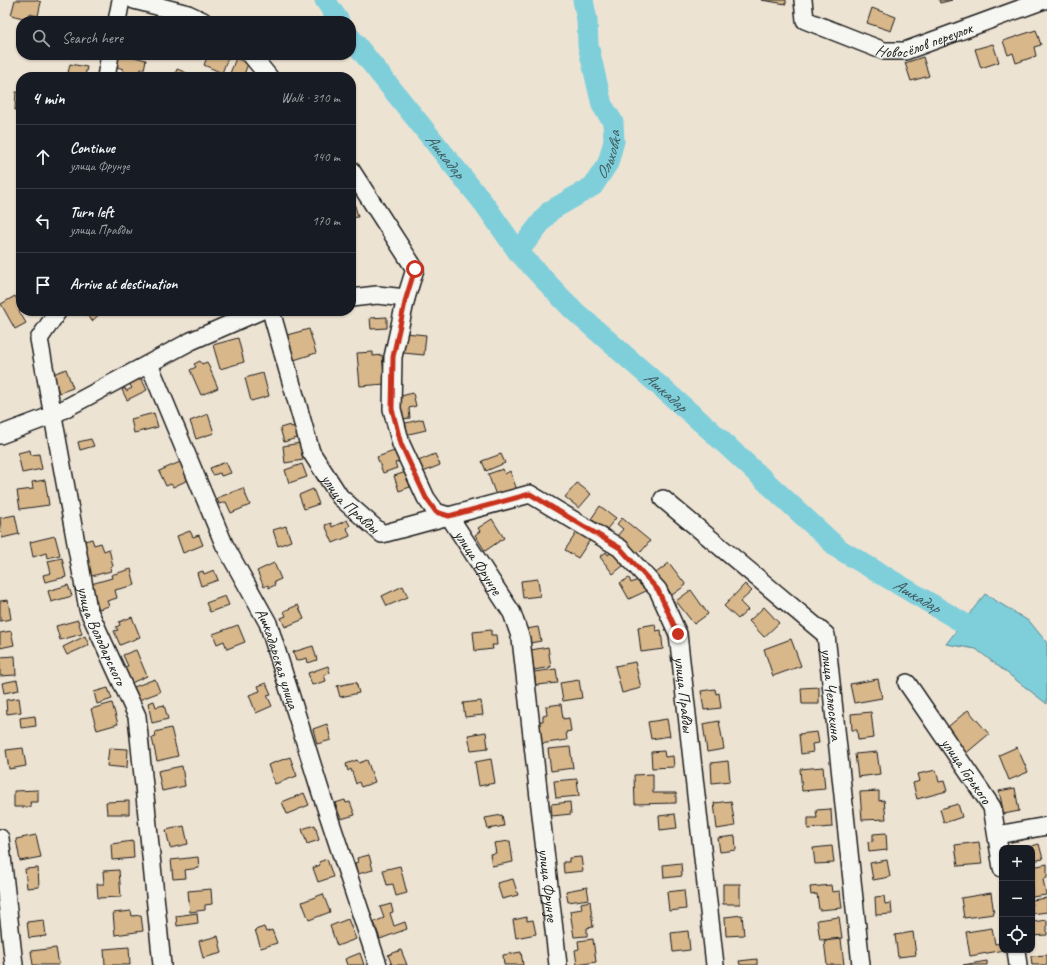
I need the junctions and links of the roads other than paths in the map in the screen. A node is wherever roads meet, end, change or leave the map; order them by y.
1 (121, 0) edge
2 (134, 0) edge
3 (803, 0) edge
4 (1044, 0) edge
5 (118, 16) edge
6 (192, 16) edge
7 (109, 60) edge
8 (107, 72) edge
9 (356, 178) edge
10 (356, 297) edge
11 (406, 298) junction
12 (55, 316) edge
13 (248, 316) edge
14 (272, 316) edge
15 (150, 364) junction
16 (53, 415) junction
17 (0, 435) edge
18 (663, 499) dead end
19 (449, 516) junction
20 (907, 683) dead end
21 (1047, 826) edge
22 (996, 835) junction
23 (0, 838) edge
24 (999, 852) edge
25 (1016, 953) edge
26 (14, 965) edge
27 (162, 965) edge
28 (378, 965) edge
29 (558, 965) edge
30 (715, 965) edge
31 (861, 965) edge
32 (1018, 965) edge

1 - 5 street
2 - 6 street
3 - 4 street, Новосёлов переулок
7 - 8 street
9 - 11 street, улица Фрунзе
10 - 11 street
11 - 19 street, улица Фрунзе
12 - 16 street, улица Володарского
13 - 15 street
14 - 19 street, улица Правды
15 - 16 street
15 - 28 street, Ашкадарская улица
16 - 17 street
16 - 27 street, улица Володарского
18 - 31 street, улица Челюскина
19 - 29 street, улица Фрунзе
19 - 30 street, улица Правды
20 - 22 street, улица Горького
21 - 22 street
22 - 24 street, улица Горького
23 - 26 street
25 - 32 street

